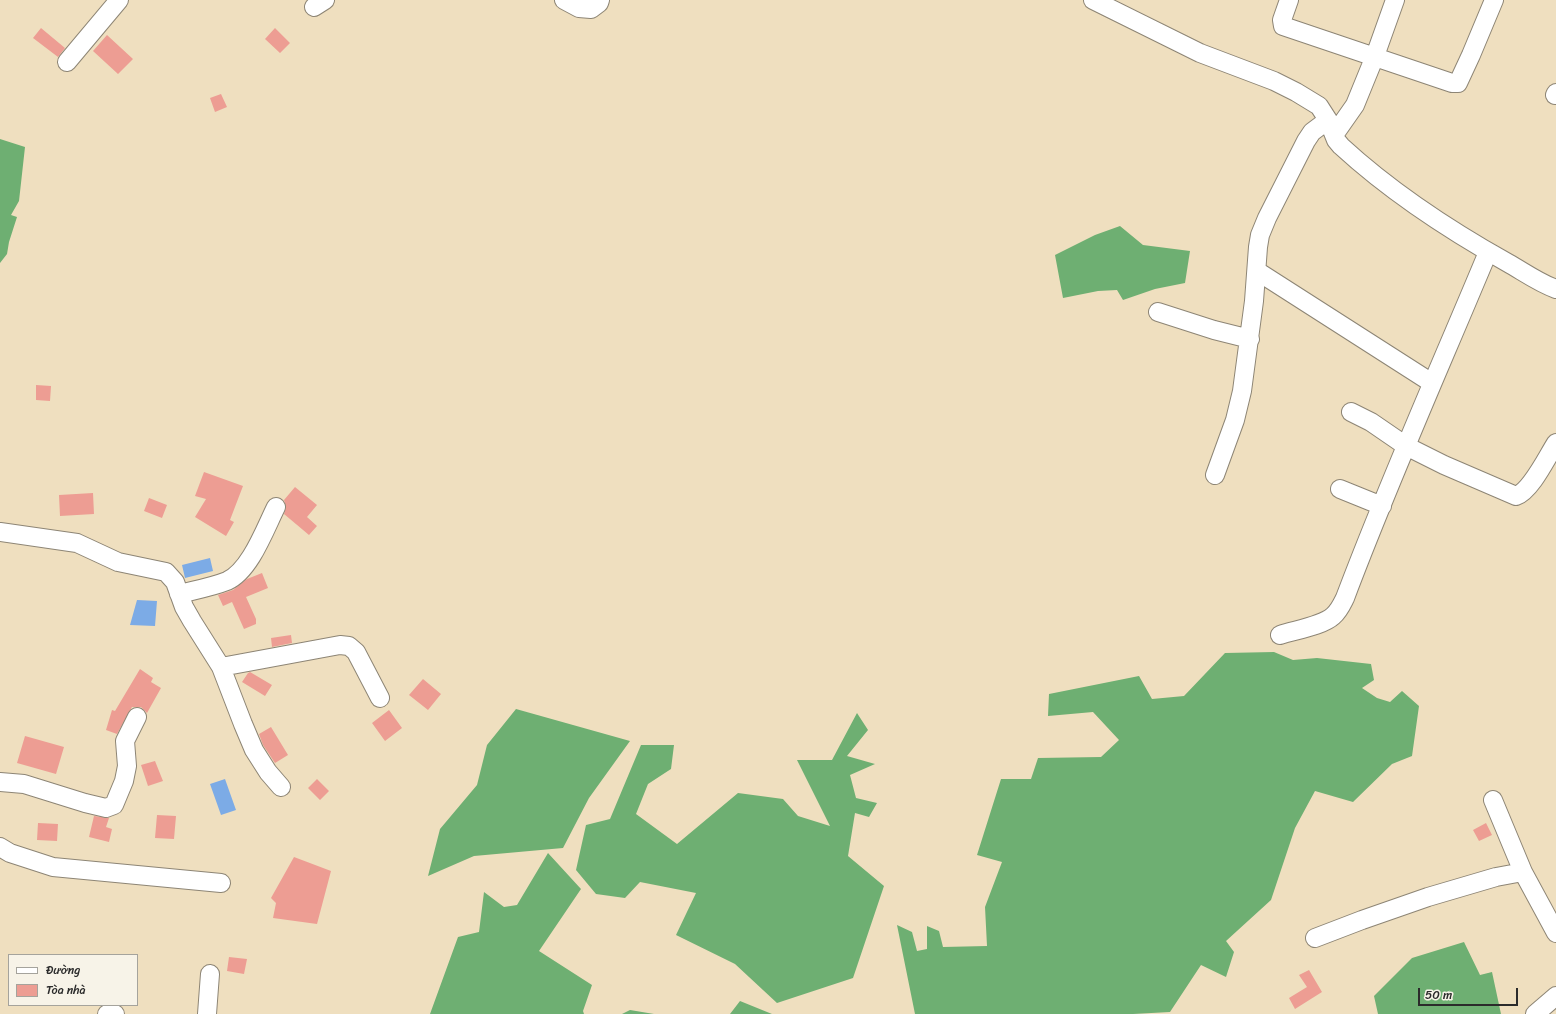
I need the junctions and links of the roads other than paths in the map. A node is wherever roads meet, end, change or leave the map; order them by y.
1 (119, 0) edge
2 (564, 0) edge
3 (600, 0) edge
4 (1093, 0) edge
5 (1289, 0) edge
6 (1395, 0) edge
7 (1494, 0) edge
8 (1375, 56) junction
9 (67, 62) dead end
10 (1331, 127) junction
11 (1488, 252) junction
12 (1256, 271) junction
13 (1556, 289) edge
14 (1158, 312) dead end
15 (1250, 339) junction
16 (1432, 383) junction
17 (1351, 412) dead end
18 (1556, 443) edge
19 (1406, 446) junction
20 (1214, 475) dead end
21 (1340, 489) dead end
22 (1382, 506) junction
23 (276, 507) dead end
24 (0, 532) edge
25 (179, 594) junction
26 (1280, 635) dead end
27 (221, 667) junction
28 (380, 698) dead end
29 (137, 717) dead end
30 (0, 782) edge
31 (282, 787) dead end
32 (1493, 800) dead end
33 (0, 847) edge
34 (1523, 872) junction
35 (221, 883) dead end
36 (1556, 933) edge
37 (1315, 938) dead end
38 (210, 974) dead end
39 (1556, 996) edge
40 (107, 1014) edge
41 (115, 1014) edge
42 (207, 1014) edge
43 (1535, 1014) edge

1 - 9 street
2 - 3 street
4 - 10 street
5 - 8 street
6 - 8 street
7 - 8 street
8 - 10 street
10 - 11 street
10 - 12 street
11 - 13 street
11 - 16 street
12 - 15 street
12 - 16 street
14 - 15 street
15 - 20 street
16 - 19 street
17 - 19 street
18 - 19 street
19 - 22 street
21 - 22 street
22 - 26 street
23 - 25 street
24 - 25 street
25 - 27 street
27 - 28 street
27 - 31 street
29 - 30 street
32 - 34 street
33 - 35 street
34 - 36 street
34 - 37 street
38 - 42 street
39 - 43 street
40 - 41 street

